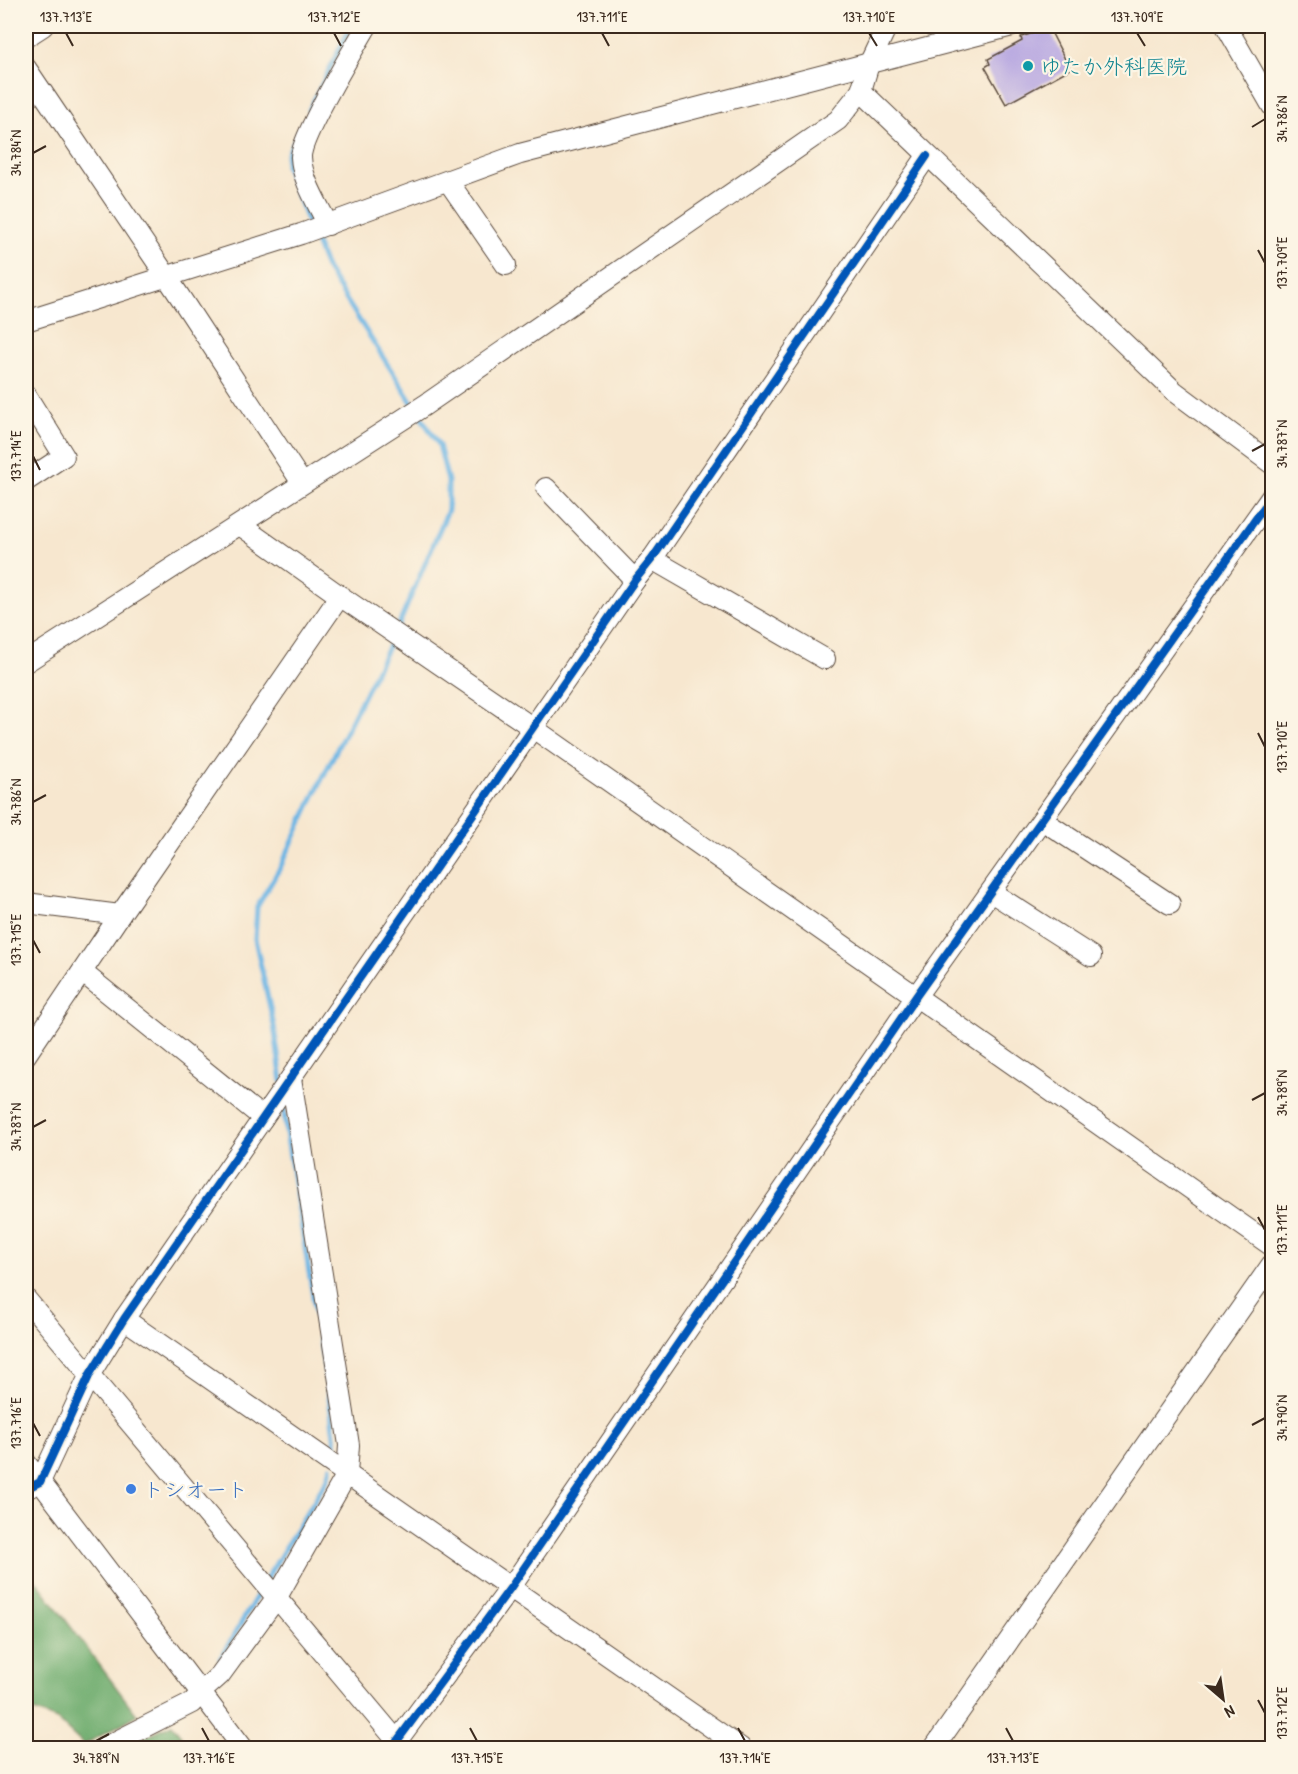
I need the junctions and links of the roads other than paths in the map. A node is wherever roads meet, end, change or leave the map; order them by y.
1 (43, 26) edge
2 (367, 26) edge
3 (887, 26) edge
4 (1012, 26) edge
5 (1226, 26) edge
6 (26, 37) edge
7 (869, 64) junction
8 (26, 68) edge
9 (861, 91) junction
10 (1272, 106) edge
11 (927, 156) junction
12 (448, 181) junction
13 (324, 226) junction
14 (506, 265) dead end
15 (167, 278) junction
16 (26, 321) edge
17 (26, 395) edge
18 (1272, 464) edge
19 (26, 481) edge
20 (302, 483) junction
21 (546, 488) dead end
22 (1272, 496) edge
23 (240, 525) junction
24 (652, 559) junction
25 (635, 580) junction
26 (339, 596) junction
27 (825, 659) dead end
28 (26, 662) edge
29 (533, 728) junction
30 (1042, 820) junction
31 (991, 892) junction
32 (26, 903) edge
33 (1170, 904) dead end
34 (120, 915) junction
35 (1091, 956) dead end
36 (82, 972) junction
37 (917, 995) junction
38 (26, 1055) edge
39 (290, 1081) junction
40 (268, 1111) junction
41 (1272, 1246) edge
42 (1272, 1263) edge
43 (26, 1299) edge
44 (124, 1319) junction
45 (90, 1374) junction
46 (26, 1463) edge
47 (344, 1472) junction
48 (33, 1485) edge
49 (511, 1587) junction
50 (275, 1595) junction
51 (201, 1692) junction
52 (400, 1745) edge
53 (103, 1749) edge
54 (243, 1749) edge
55 (741, 1749) edge
56 (934, 1749) edge

1 - 6 street
2 - 13 street
3 - 7 street
4 - 7 street
5 - 10 street
7 - 9 street
7 - 12 street
8 - 15 street
9 - 11 street
9 - 20 street
11 - 18 street
11 - 24 street
12 - 13 street
12 - 14 street
13 - 15 street
15 - 16 street
15 - 20 street
17 - 19 street
20 - 23 street
21 - 25 street
22 - 30 street
23 - 26 street
23 - 28 street
24 - 25 street
24 - 27 street
25 - 29 street
26 - 29 street
26 - 34 street
29 - 37 street
29 - 39 street
30 - 31 street
30 - 33 street
31 - 35 street
31 - 37 street
32 - 34 street
34 - 36 street
36 - 38 street
36 - 40 street
37 - 41 street
37 - 49 street
39 - 40 street
39 - 47 street
40 - 44 street
42 - 56 street
43 - 45 street
44 - 45 street
44 - 47 street
45 - 48 street
45 - 50 street
46 - 48 street
47 - 49 street
47 - 50 street
48 - 51 street
49 - 52 street
49 - 55 street
50 - 51 street
50 - 52 street
51 - 53 street
51 - 54 street

